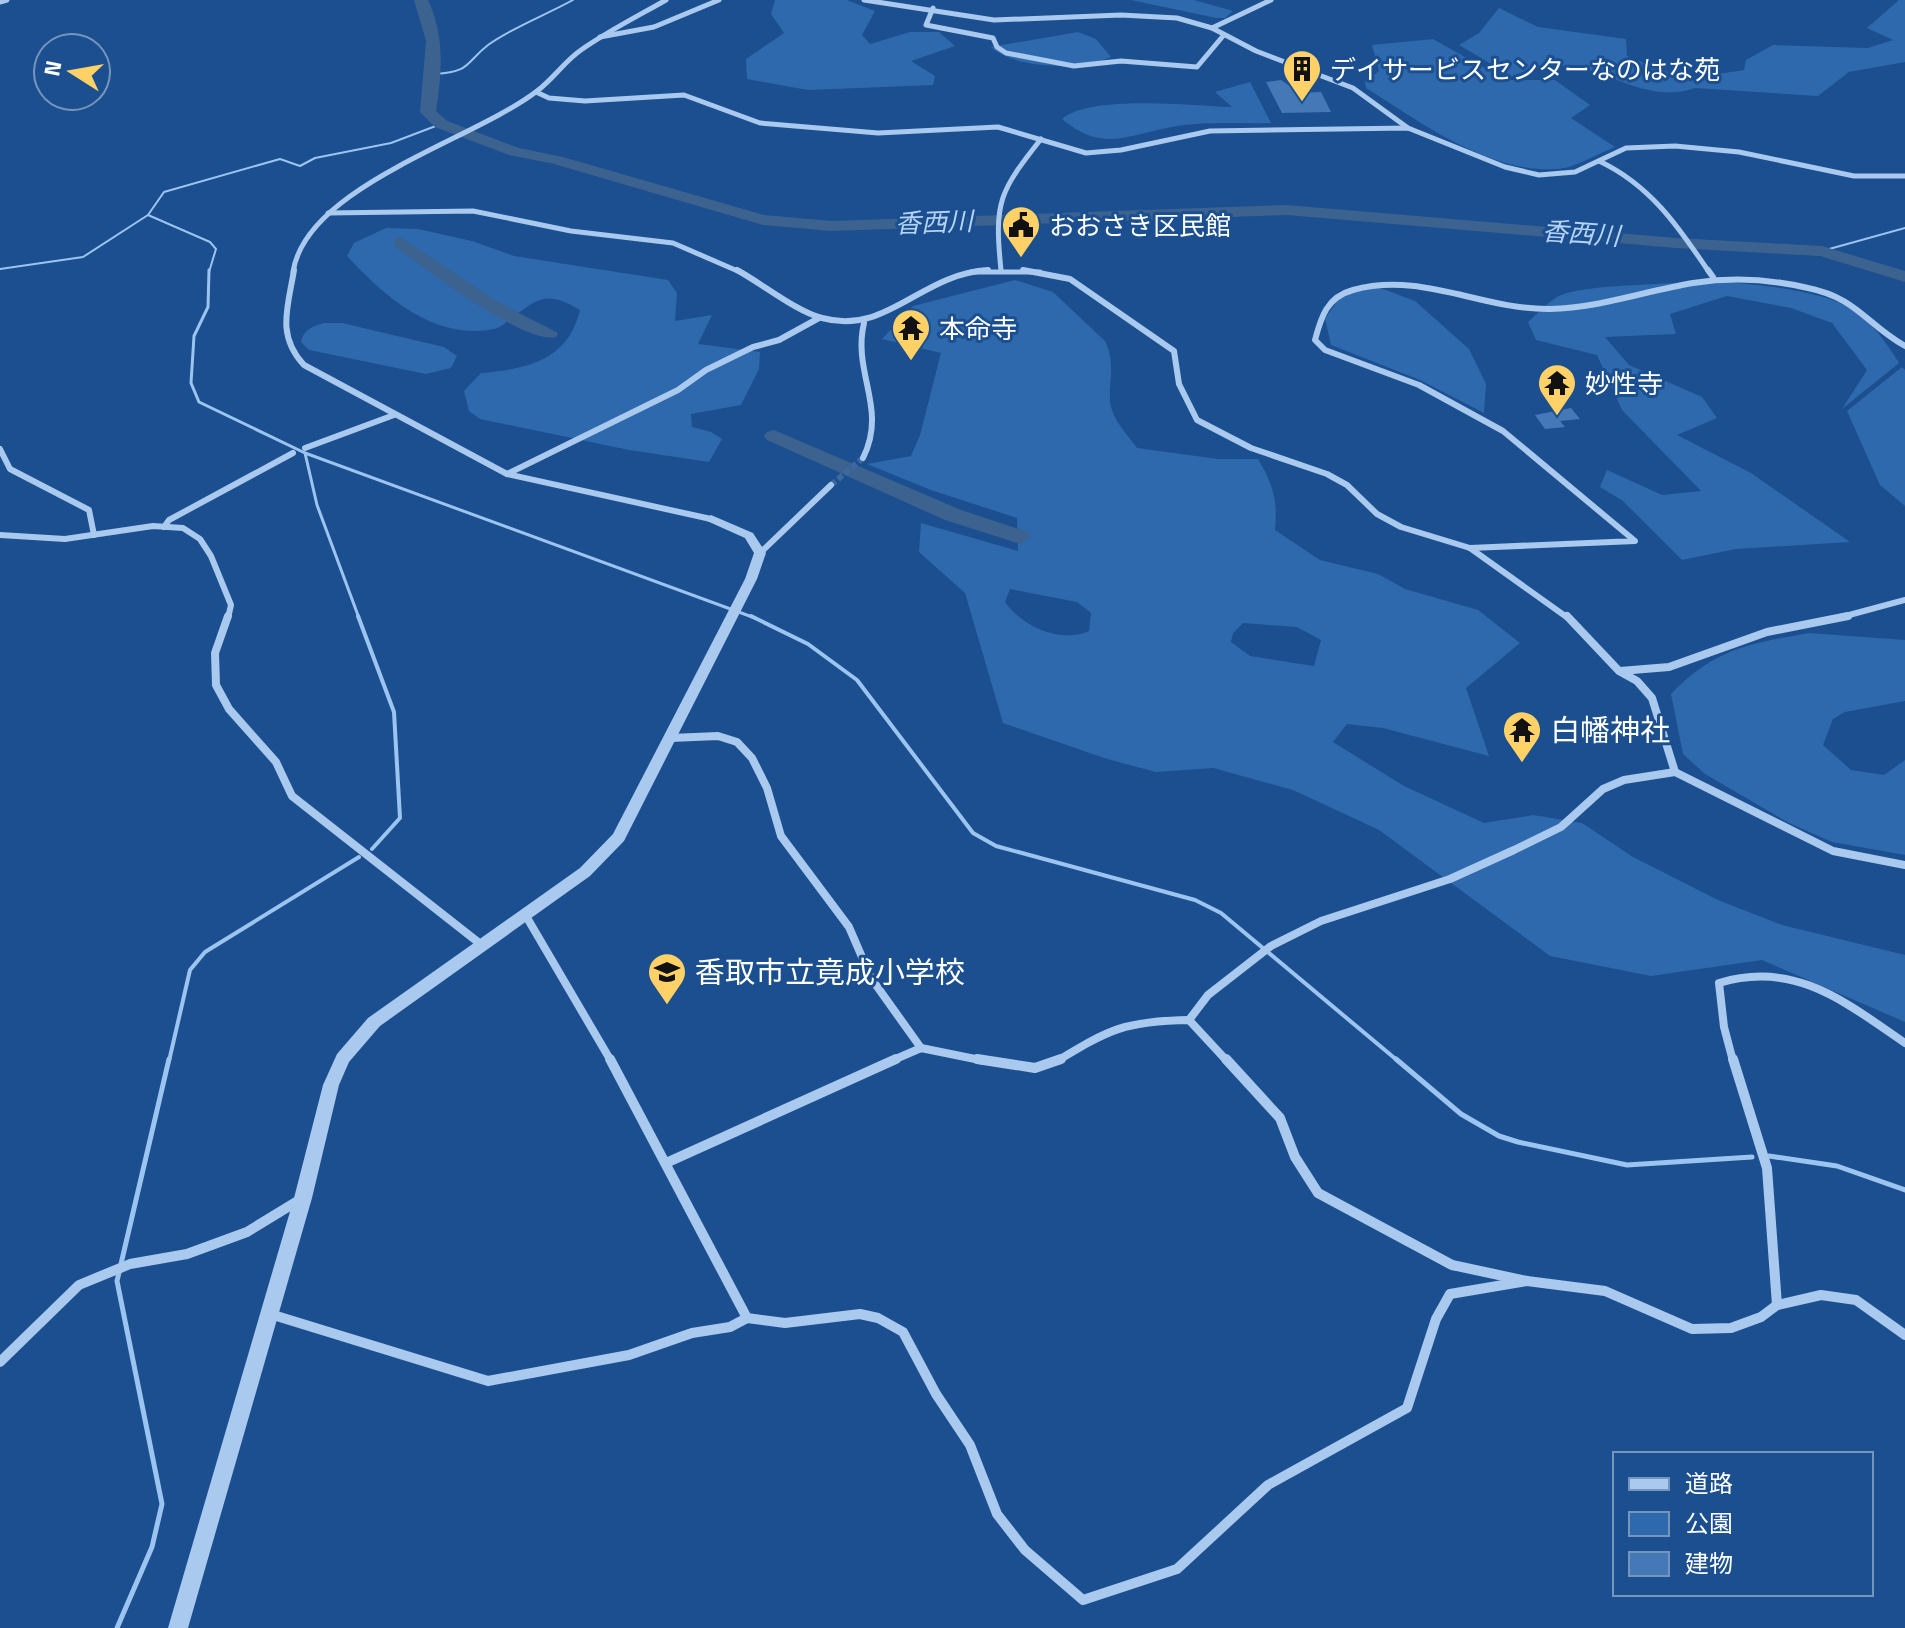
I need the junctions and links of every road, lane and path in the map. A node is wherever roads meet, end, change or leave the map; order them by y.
1 (7, 0) edge
2 (666, 0) edge
3 (719, 0) edge
4 (864, 0) edge
5 (1271, 0) edge
6 (0, 2) edge
7 (933, 8) junction
8 (1212, 28) junction
9 (1223, 36) junction
10 (600, 38) junction
11 (536, 92) junction
12 (1408, 128) junction
13 (1041, 139) junction
14 (1599, 161) junction
15 (1905, 176) edge
16 (328, 213) junction
17 (1001, 270) junction
18 (1713, 277) junction
19 (819, 318) junction
20 (864, 323) junction
21 (1905, 346) edge
22 (394, 415) junction
23 (305, 448) dead end
24 (0, 449) edge
25 (293, 453) dead end
26 (863, 458) tunnel mouth
27 (507, 474) junction
28 (831, 485) tunnel mouth
29 (711, 519) joint
30 (164, 527) junction
31 (0, 535) edge
32 (94, 535) junction
33 (1470, 548) junction
34 (760, 553) junction
35 (1905, 600) edge
36 (1619, 671) junction
37 (671, 738) junction
38 (1675, 772) junction
39 (1905, 865) edge
40 (526, 916) junction
41 (483, 946) junction
42 (1189, 1020) junction
43 (1905, 1043) edge
44 (921, 1048) junction
45 (666, 1163) junction
46 (303, 1198) junction
47 (1527, 1281) junction
48 (1777, 1305) junction
49 (270, 1314) junction
50 (747, 1318) junction
51 (1905, 1335) edge
52 (0, 1362) edge
53 (178, 1628) edge

1 - 6 street
2 - 10 street
3 - 10 street
4 - 7 street
5 - 8 street
7 - 8 street
7 - 9 street
8 - 9 street
9 - 12 street
10 - 11 street
11 - 13 street
11 - 16 street
12 - 13 street
12 - 14 street
13 - 17 street
14 - 15 street
14 - 18 street
16 - 19 street
16 - 22 street
17 - 20 street
17 - 33 street
18 - 21 street
18 - 33 street
19 - 20 street
19 - 27 street
20 - 26 street
22 - 23 street
22 - 27 street
24 - 32 street
25 - 30 street
27 - 29 street
28 - 34 street
29 - 34 street
30 - 32 street
30 - 41 street
31 - 32 street
33 - 36 street
34 - 37 street
35 - 36 street
36 - 38 street
37 - 40 street
37 - 44 street
38 - 39 street
38 - 42 street
40 - 41 street
40 - 45 street
41 - 46 street
42 - 44 street
42 - 47 street
43 - 48 street
44 - 45 street
45 - 50 street
46 - 49 street
46 - 52 street
47 - 48 street
47 - 50 street
48 - 51 street
49 - 50 street
49 - 53 street

